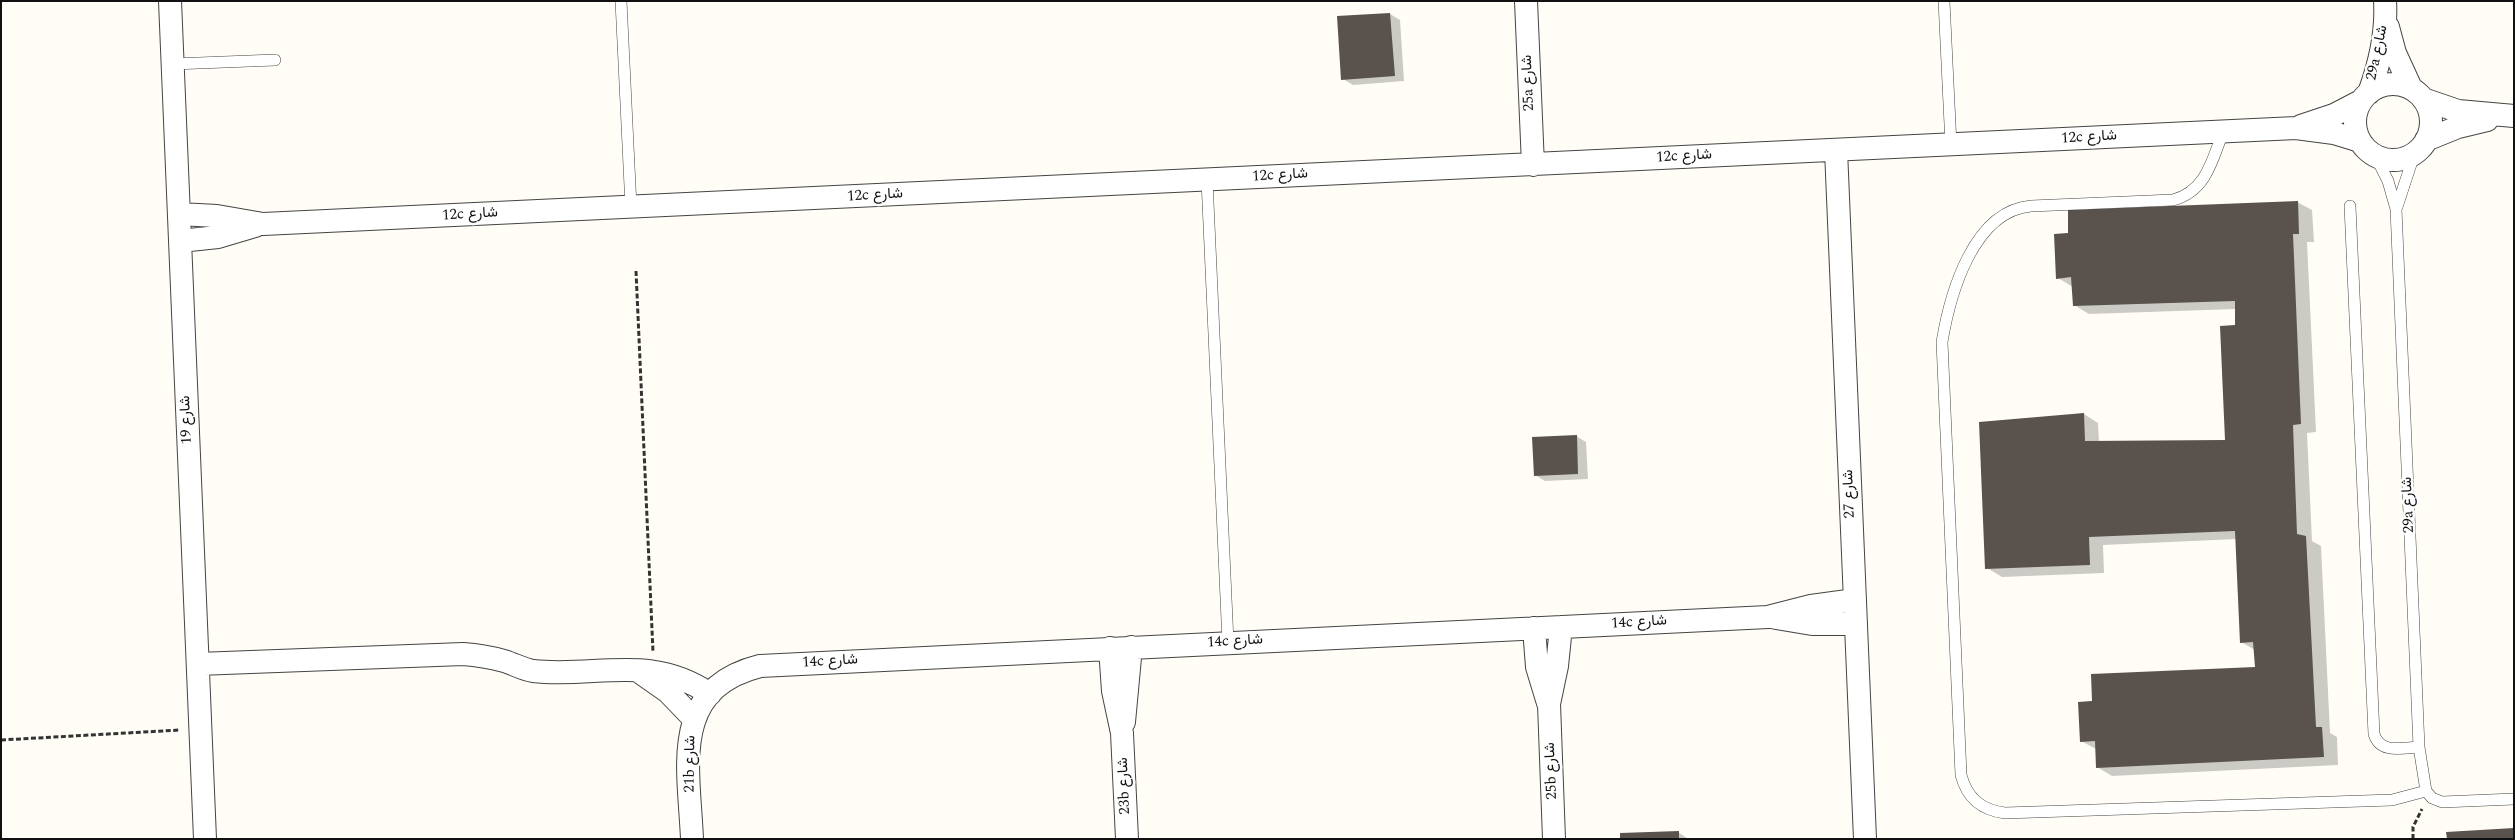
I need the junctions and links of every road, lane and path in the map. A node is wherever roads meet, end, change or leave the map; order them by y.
1 (170, 1) edge
2 (621, 1) edge
3 (1526, 1) edge
4 (1944, 1) edge
5 (2386, 7) edge
6 (275, 60) dead end
7 (172, 64) junction
8 (2417, 94) junction
9 (2365, 97) junction
10 (2508, 116) edge
11 (2296, 128) junction
12 (2223, 132) junction
13 (1950, 145) junction
14 (2421, 146) junction
15 (2368, 148) junction
16 (1836, 150) junction
17 (1533, 165) junction
18 (1207, 180) junction
19 (2350, 206) dead end
20 (631, 207) junction
21 (2396, 209) junction
22 (179, 214) junction
23 (263, 224) junction
24 (180, 241) junction
25 (636, 271) dead end
26 (1855, 600) junction
27 (1768, 617) junction
28 (1856, 624) junction
29 (1561, 627) junction
30 (1534, 628) junction
31 (1228, 642) junction
32 (1121, 648) junction
33 (198, 664) junction
34 (646, 671) junction
35 (710, 694) junction
36 (1549, 704) junction
37 (694, 719) junction
38 (200, 729) junction
39 (1, 740) edge
40 (2419, 747) junction
41 (2429, 795) junction
42 (2514, 799) edge
43 (205, 839) edge
44 (692, 839) edge
45 (1127, 839) edge
46 (1554, 839) edge
47 (1865, 839) edge
48 (2413, 839) edge

1 - 7 street, شارع 19
2 - 20 lane
3 - 17 street, 25a شارع
4 - 13 lane
5 - 8 street, 29a شارع
5 - 9 street, 29a شارع
6 - 7 lane
7 - 22 street, شارع 19
8 - 9 street
8 - 10 street
8 - 14 street
9 - 11 street, 12c شارع
9 - 15 street
10 - 14 street
11 - 12 street, 12c شارع
11 - 15 street, 12c شارع
12 - 13 street, 12c شارع
12 - 41 lane
13 - 16 street, 12c شارع
14 - 15 street
14 - 21 lane, 29a شارع
15 - 21 lane, 29a شارع
16 - 17 street, 12c شارع
16 - 26 street, شارع 27
17 - 18 street, 12c شارع
18 - 20 street, 12c شارع
18 - 31 lane
19 - 40 lane
20 - 23 street, 12c شارع
21 - 40 lane, 29a شارع
22 - 23 street, 12c شارع
22 - 24 street, شارع 19
23 - 24 street, 12c شارع
24 - 33 street, شارع 19
25 - 34 path
26 - 27 street, 14c شارع
26 - 28 street, شارع 27
27 - 28 street, 14c شارع
27 - 29 street, 14c شارع
28 - 47 street, شارع 27
29 - 30 street, 14c شارع
29 - 36 street, 25b شارع
30 - 31 street, 14c شارع
30 - 36 street, 25b شارع
31 - 32 street, 14c شارع
32 - 35 street, 14c شارع
32 - 45 street, 23b شارع
33 - 34 street
33 - 38 street, شارع 19
34 - 35 street
34 - 37 street
35 - 37 street, 21b شارع
36 - 46 street, 25b شارع
37 - 44 street, 21b شارع
38 - 39 path
38 - 43 street, شارع 19
40 - 41 lane, 29a شارع
41 - 42 lane
41 - 48 path

